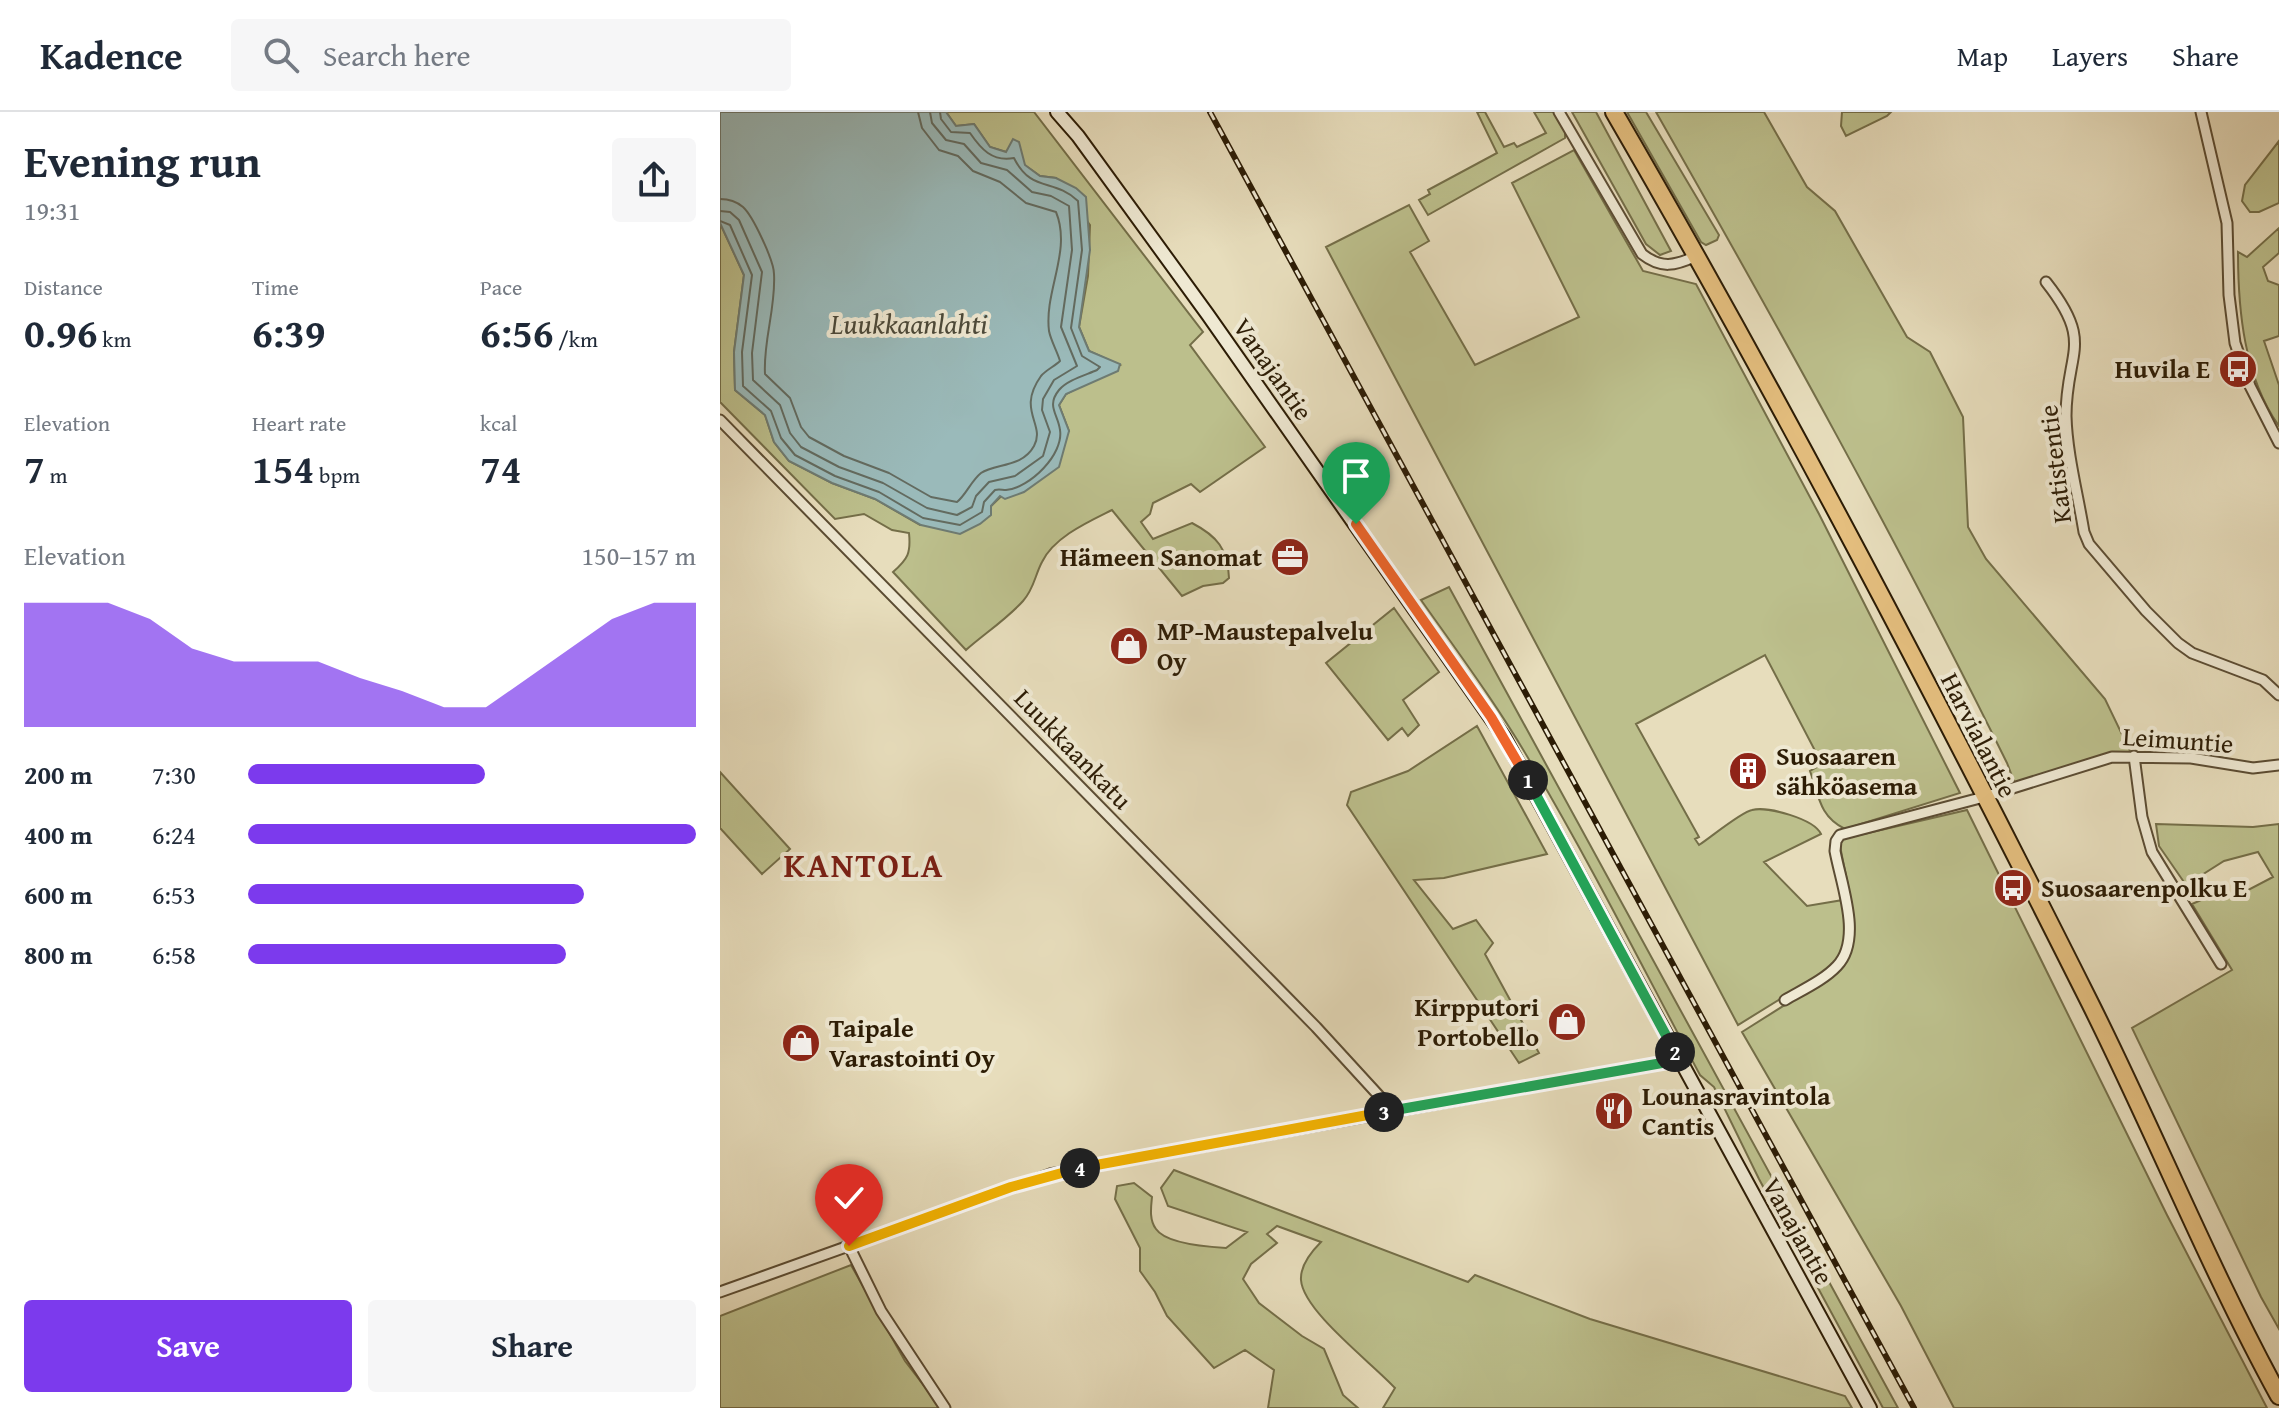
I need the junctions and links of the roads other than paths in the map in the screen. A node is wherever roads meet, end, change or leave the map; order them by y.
1 (1057, 112) edge
2 (1559, 112) edge
3 (1614, 112) edge
4 (2201, 112) edge
5 (1696, 256) junction
6 (2046, 282) dead end
7 (720, 420) edge
8 (2279, 443) edge
9 (2279, 695) edge
10 (2134, 756) junction
11 (2279, 765) edge
12 (1984, 797) junction
13 (2221, 964) dead end
14 (1785, 1000) dead end
15 (1679, 1060) junction
16 (1392, 1110) junction
17 (849, 1246) junction
18 (720, 1292) edge
19 (2278, 1394) edge
20 (945, 1408) edge
21 (1870, 1408) edge

1 - 15 street, Vanajantie
2 - 5 street
3 - 5 highway, Harvialantie
4 - 8 street
5 - 12 highway, Harvialantie
6 - 9 street, Katistentie
7 - 16 street, Luukkaankatu
10 - 11 street, Leimuntie
10 - 12 street, Leimuntie
10 - 13 street
12 - 14 street, Leimuntie
12 - 19 highway, Harvialantie
15 - 16 street
15 - 21 street, Vanajantie
16 - 17 street
17 - 18 street
17 - 20 street

